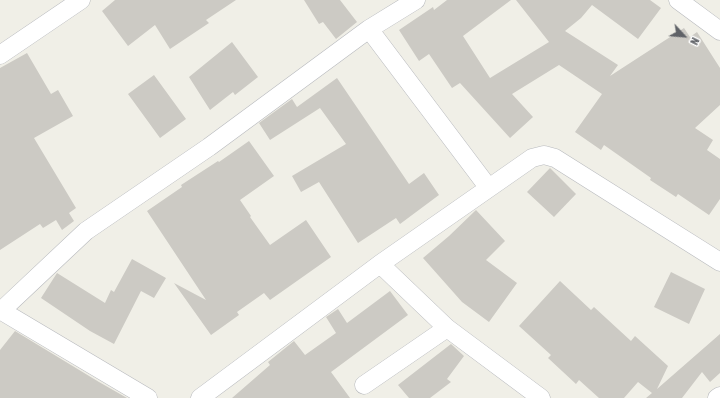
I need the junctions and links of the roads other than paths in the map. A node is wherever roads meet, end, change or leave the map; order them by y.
1 (82, 0) edge
2 (416, 0) edge
3 (678, 0) edge
4 (369, 29) junction
5 (720, 31) edge
6 (0, 55) edge
7 (488, 187) junction
8 (720, 262) edge
9 (380, 264) junction
10 (0, 310) edge
11 (447, 328) junction
12 (364, 385) dead end
13 (720, 396) edge
14 (148, 398) edge
15 (200, 398) edge
16 (541, 398) edge
17 (717, 398) edge

1 - 6 street
2 - 4 street
3 - 5 street
4 - 7 street
4 - 10 street
7 - 8 street
7 - 9 street
9 - 11 street
9 - 15 street
10 - 14 street
11 - 12 street
11 - 16 street
13 - 17 street

